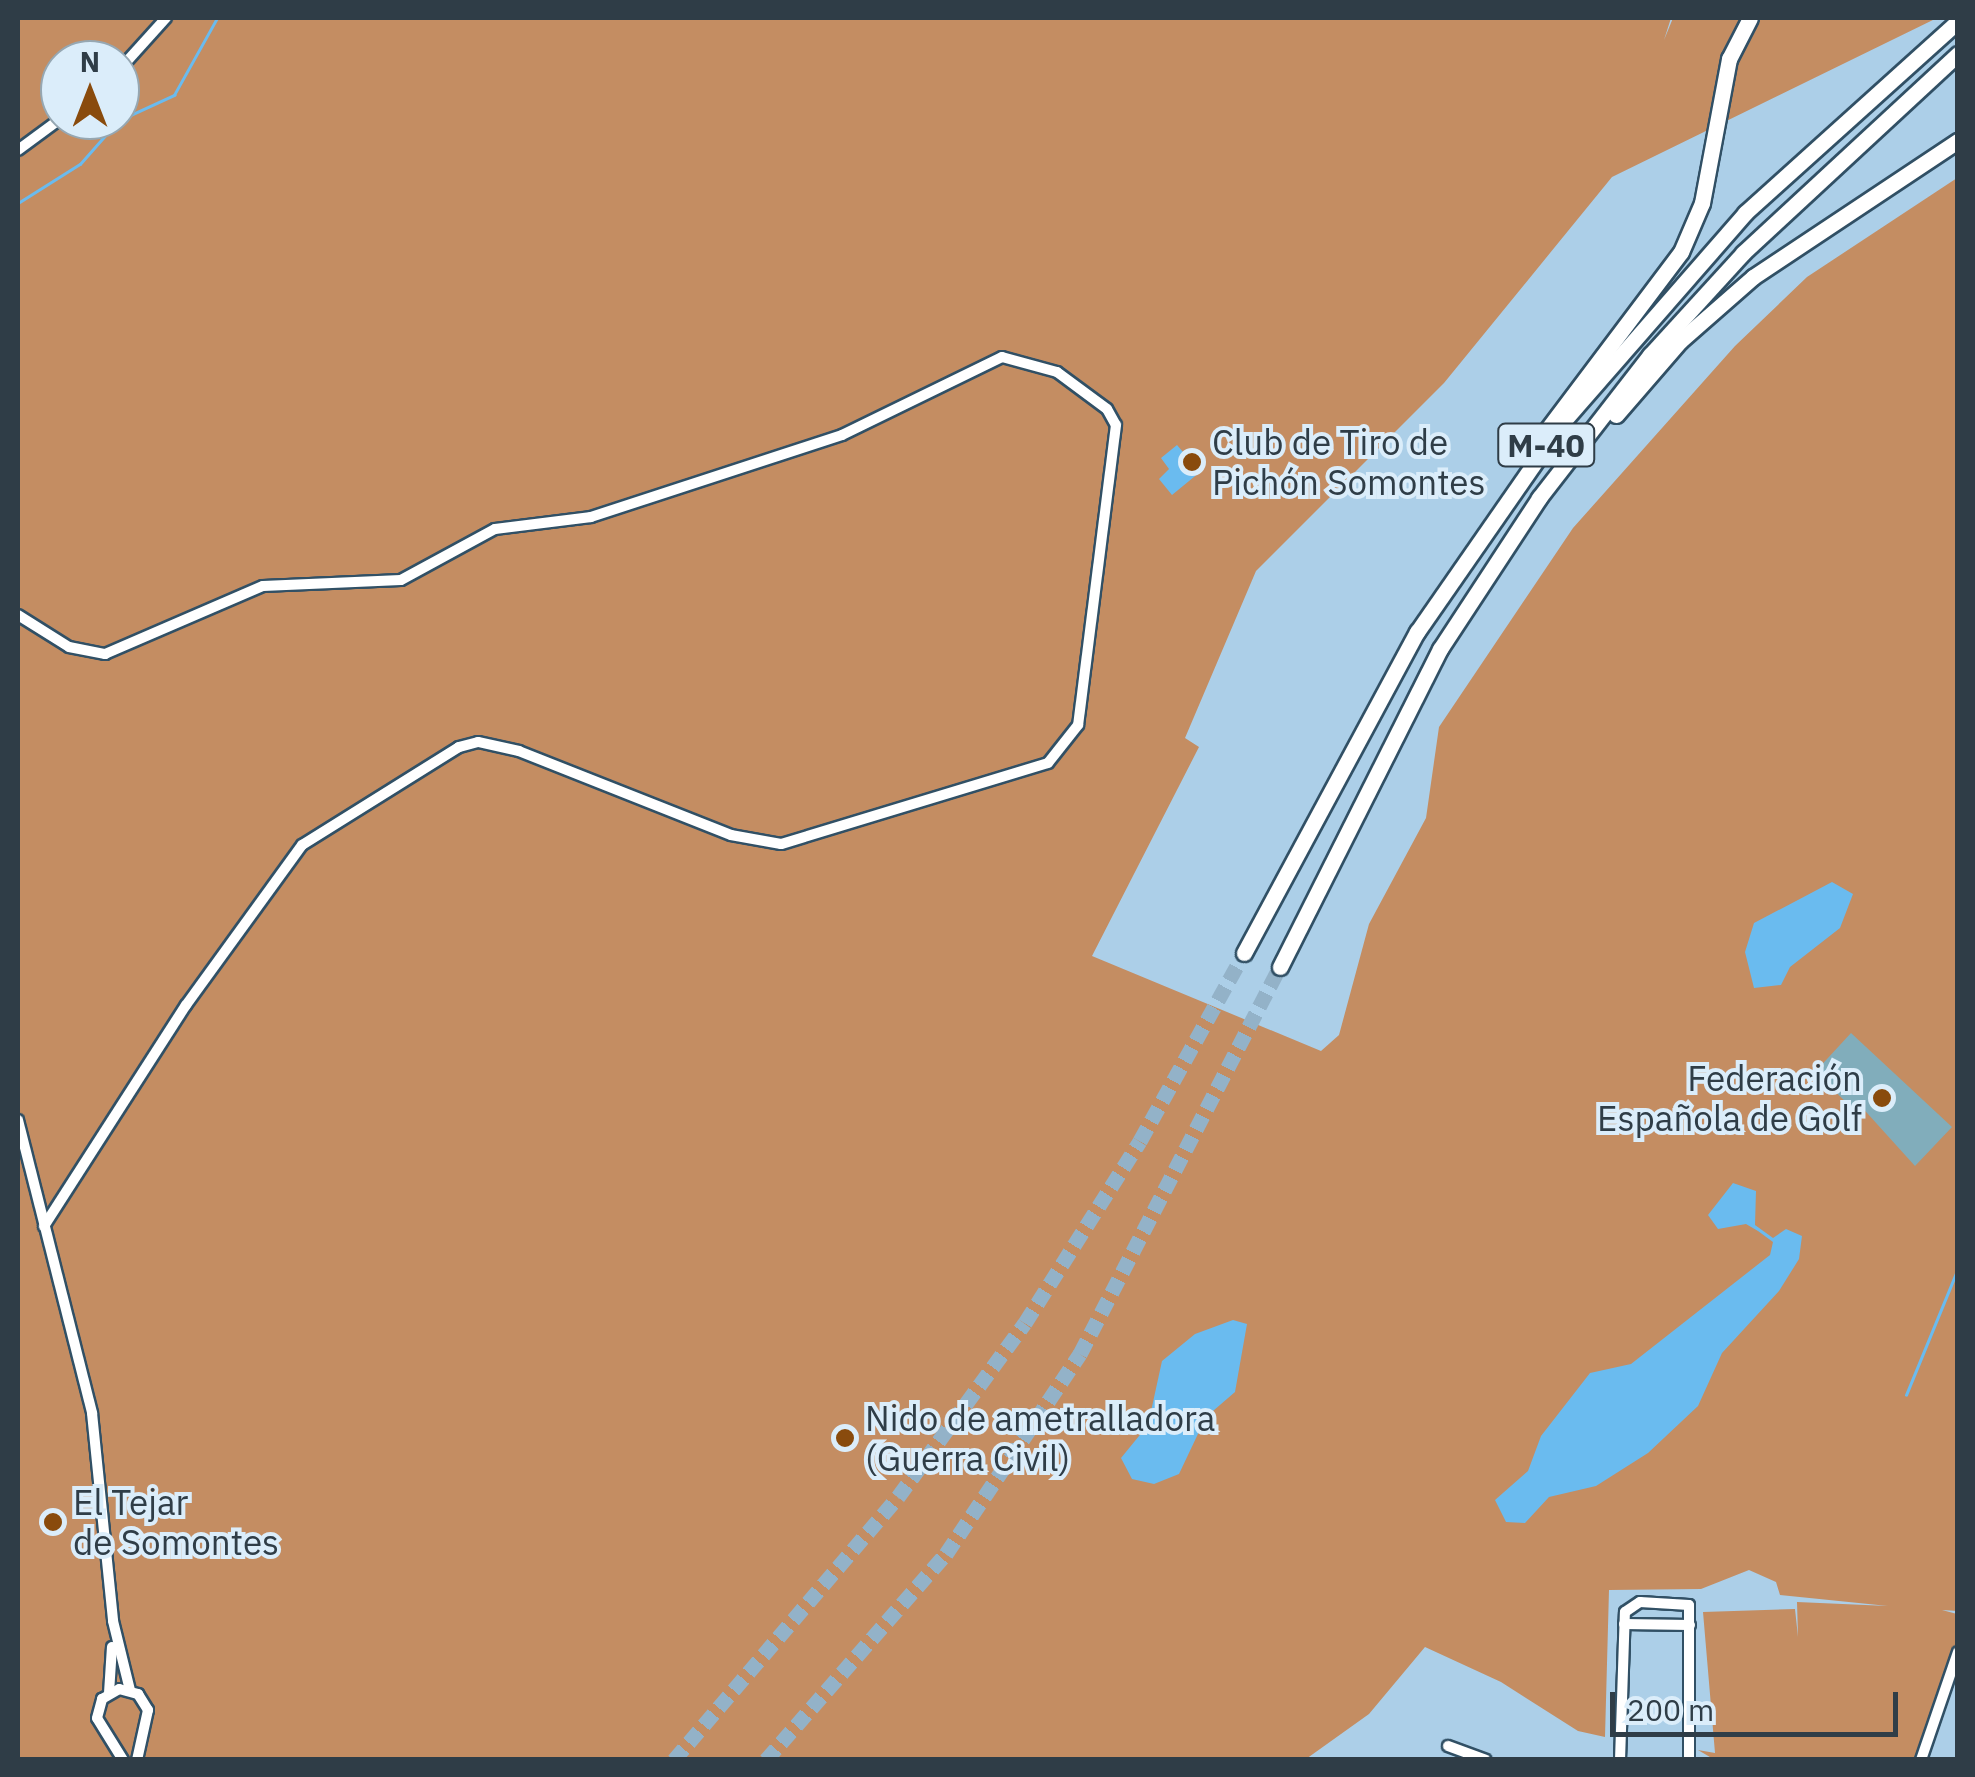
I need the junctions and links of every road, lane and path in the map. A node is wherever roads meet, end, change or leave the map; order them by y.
1 (166, 18) edge
2 (1750, 18) edge
3 (1958, 21) edge
4 (140, 47) edge
5 (1958, 54) edge
6 (40, 134) edge
7 (1958, 141) edge
8 (18, 150) edge
9 (1539, 498) junction
10 (1500, 509) junction
11 (18, 615) edge
12 (1244, 953) tunnel mouth
13 (1280, 967) tunnel mouth
14 (18, 1120) edge
15 (44, 1226) junction
16 (113, 1621) junction
17 (1624, 1624) junction
18 (1690, 1625) junction
19 (1958, 1652) edge
20 (130, 1690) junction
21 (109, 1692) junction
22 (138, 1734) junction
23 (115, 1739) junction
24 (1448, 1746) dead end
25 (124, 1760) edge
26 (137, 1760) edge
27 (1486, 1760) edge
28 (1620, 1760) edge
29 (1689, 1760) edge
30 (1921, 1760) edge

1 - 4 street
2 - 10 highway
3 - 10 highway, M-40
5 - 9 highway, M-40
6 - 8 street
7 - 9 highway
9 - 13 highway, M-40
10 - 12 highway, M-40
11 - 15 street
14 - 15 street
15 - 16 street
16 - 20 street
16 - 21 street
17 - 18 street
17 - 18 street
17 - 28 street
18 - 29 street
19 - 30 street
20 - 21 street
20 - 22 street
21 - 23 street
22 - 23 street
22 - 26 street
23 - 25 street
24 - 27 street

